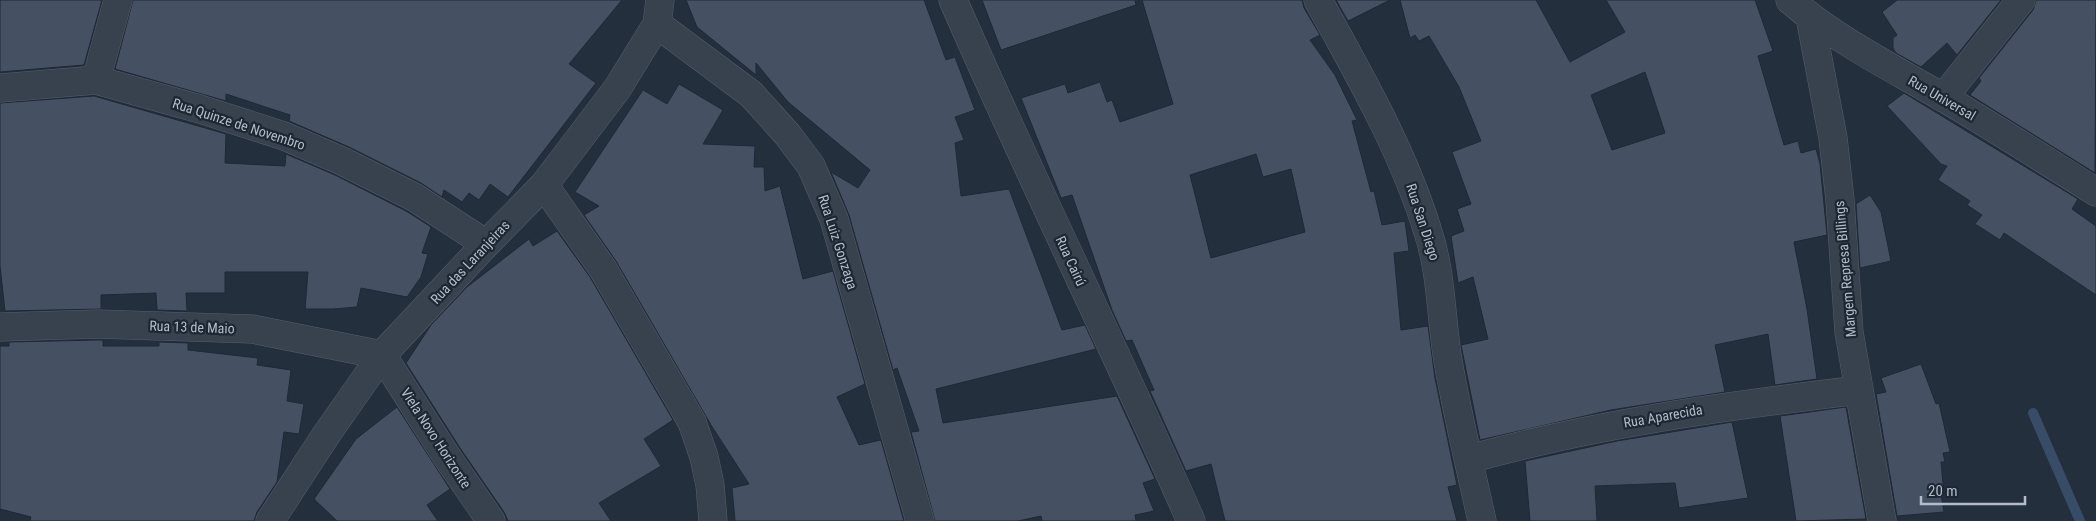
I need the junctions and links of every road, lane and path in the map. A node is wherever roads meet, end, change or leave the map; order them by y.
1 (118, 0) edge
2 (953, 0) edge
3 (1318, 0) edge
4 (1790, 0) edge
5 (2021, 0) edge
6 (659, 12) edge
7 (1810, 18) junction
8 (96, 80) junction
9 (0, 88) edge
10 (1943, 98) junction
11 (544, 185) junction
12 (2096, 192) edge
13 (486, 244) junction
14 (0, 327) edge
15 (382, 355) junction
16 (1859, 390) junction
17 (1469, 459) junction
18 (270, 521) edge
19 (491, 521) edge
20 (713, 521) edge
21 (920, 521) edge
22 (1191, 521) edge
23 (1482, 521) edge
24 (1882, 521) edge

1 - 8 street
2 - 22 street, Rua Cairú
3 - 17 street, Rua San Diego
4 - 7 street, Rua Universal
5 - 10 street
6 - 11 street, Rua das Laranjeiras
6 - 21 street, Rua Luiz Gonzaga
7 - 10 street, Rua Universal
7 - 16 street, Margem Represa Billings
8 - 9 street, Rua Quinze de Novembro
8 - 13 street, Rua Quinze de Novembro
10 - 12 street, Rua Universal
11 - 13 street, Rua das Laranjeiras
11 - 20 street
13 - 15 street, Rua das Laranjeiras
14 - 15 street, Rua 13 de Maio
15 - 18 street, Rua das Laranjeiras
15 - 19 street, Viela Novo Horizonte
16 - 17 street, Rua Aparecida
16 - 24 street, Margem Represa Billings
17 - 23 street, Rua San Diego

